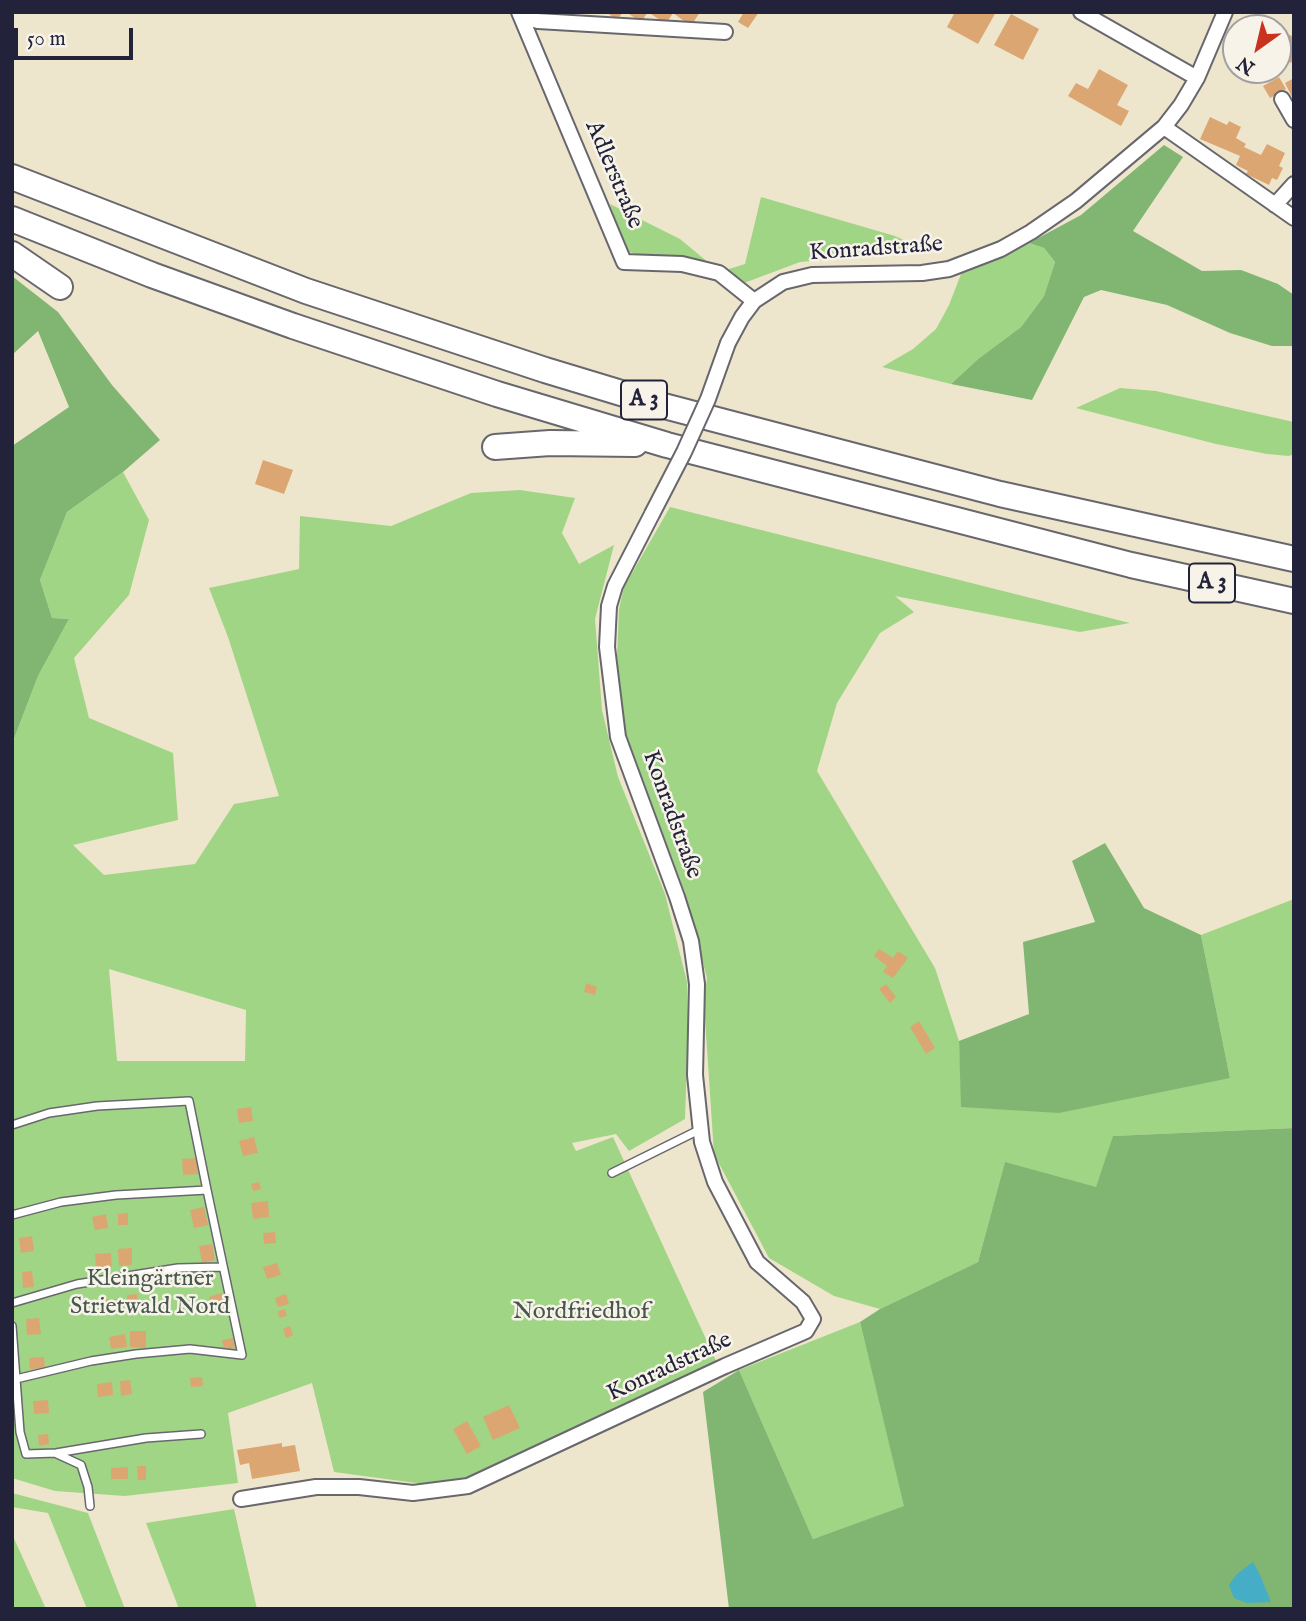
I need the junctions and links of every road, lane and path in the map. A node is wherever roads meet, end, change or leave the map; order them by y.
1 (1081, 12) edge
2 (1225, 12) edge
3 (520, 14) edge
4 (725, 32) dead end
5 (1197, 78) junction
6 (1282, 99) dead end
7 (1294, 120) edge
8 (1164, 127) junction
9 (12, 177) edge
10 (1294, 184) edge
11 (1275, 205) junction
12 (1294, 218) edge
13 (12, 219) edge
14 (12, 254) edge
15 (60, 287) dead end
16 (754, 301) junction
17 (667, 445) junction
18 (495, 447) dead end
19 (1294, 559) edge
20 (1294, 601) edge
21 (12, 1125) edge
22 (701, 1129) junction
23 (612, 1173) dead end
24 (207, 1190) junction
25 (12, 1215) edge
26 (222, 1267) junction
27 (12, 1303) edge
28 (12, 1326) edge
29 (16, 1379) junction
30 (201, 1434) dead end
31 (56, 1453) junction
32 (241, 1499) dead end
33 (90, 1506) dead end

1 - 5 street
2 - 5 street, Konradstraße
3 - 4 street, Adlerstraße
3 - 16 street, Adlerstraße
5 - 8 street, Konradstraße
6 - 7 street
8 - 11 street
8 - 16 street, Konradstraße
9 - 19 highway, A 3
10 - 11 street
11 - 12 street
13 - 17 highway, A 3
14 - 15 highway
16 - 22 street, Konradstraße, bridge
17 - 18 highway
17 - 20 highway, A 3
21 - 24 lane
22 - 23 lane
22 - 32 street, Konradstraße
24 - 25 lane
24 - 26 lane
26 - 27 lane
26 - 29 lane
28 - 29 lane
29 - 31 lane
30 - 31 lane
31 - 33 lane

